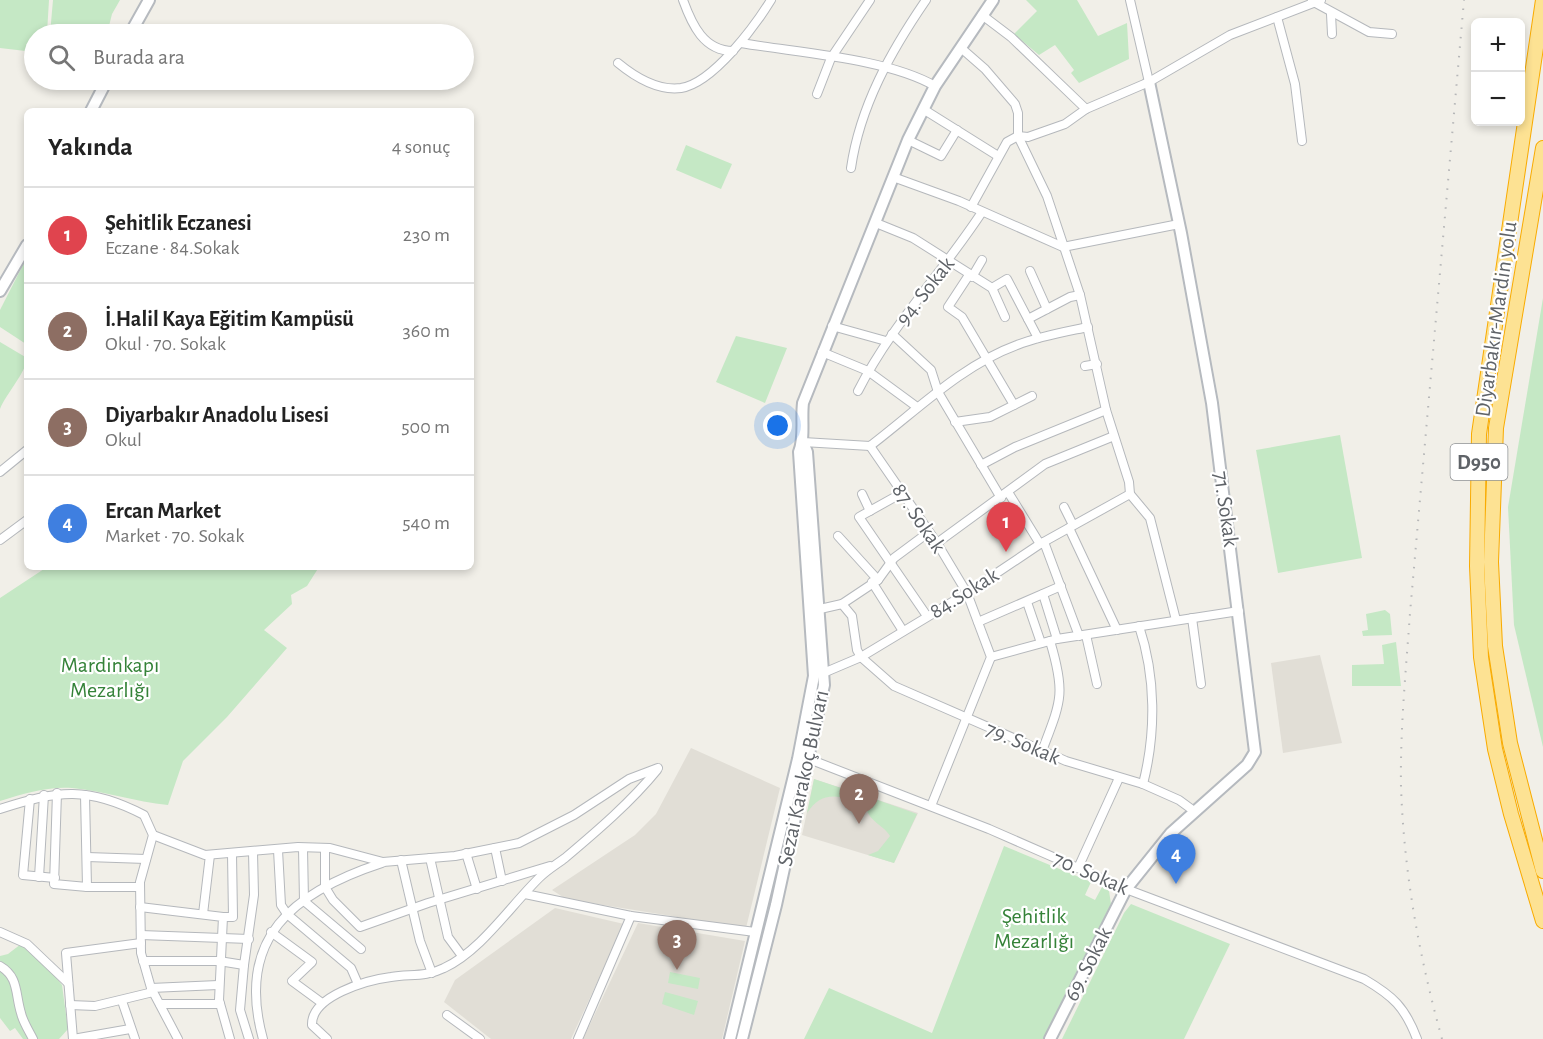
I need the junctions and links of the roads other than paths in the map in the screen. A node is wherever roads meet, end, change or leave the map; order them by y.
1 (149, 0) edge
2 (683, 0) edge
3 (771, 0) edge
4 (870, 0) edge
5 (926, 0) edge
6 (993, 0) edge
7 (1130, 0) edge
8 (1543, 0) edge
9 (1315, 1) edge
10 (1331, 14) junction
11 (982, 15) junction
12 (1277, 17) junction
13 (136, 24) edge
14 (1332, 34) dead end
15 (1392, 34) dead end
16 (741, 44) junction
17 (961, 48) junction
18 (733, 51) junction
19 (831, 58) junction
20 (618, 63) dead end
21 (884, 67) junction
22 (1149, 82) junction
23 (935, 86) junction
24 (102, 90) edge
25 (817, 94) dead end
26 (93, 108) edge
27 (923, 109) junction
28 (1086, 109) junction
29 (957, 130) junction
30 (1018, 136) junction
31 (908, 140) junction
32 (1302, 141) dead end
33 (1543, 148) edge
34 (998, 156) junction
35 (851, 168) dead end
36 (893, 177) junction
37 (971, 207) junction
38 (982, 212) junction
39 (876, 223) junction
40 (1179, 224) junction
41 (1063, 246) junction
42 (24, 250) edge
43 (950, 260) junction
44 (982, 260) dead end
45 (1030, 271) dead end
46 (970, 276) junction
47 (992, 288) junction
48 (0, 291) edge
49 (1080, 295) junction
50 (1047, 309) junction
51 (1005, 317) dead end
52 (1028, 319) junction
53 (832, 326) junction
54 (1088, 327) junction
55 (892, 334) junction
56 (1038, 338) junction
57 (886, 342) junction
58 (822, 352) junction
59 (988, 360) junction
60 (1096, 364) junction
61 (1085, 366) dead end
62 (868, 371) junction
63 (858, 391) dead end
64 (938, 392) junction
65 (1032, 396) dead end
66 (1014, 405) junction
67 (916, 407) junction
68 (1106, 410) junction
69 (955, 422) junction
70 (1114, 436) junction
71 (804, 442) junction
72 (870, 446) junction
73 (24, 454) edge
74 (981, 465) junction
75 (0, 472) edge
76 (1008, 492) junction
77 (902, 493) junction
78 (862, 494) dead end
79 (1130, 494) junction
80 (1001, 498) junction
81 (1064, 507) dead end
82 (870, 511) junction
83 (24, 522) edge
84 (1071, 526) junction
85 (929, 532) junction
86 (838, 536) dead end
87 (0, 540) edge
88 (937, 543) junction
89 (1042, 543) junction
90 (892, 564) junction
91 (875, 581) junction
92 (1061, 586) junction
93 (967, 593) junction
94 (1043, 594) junction
95 (1027, 602) junction
96 (842, 604) junction
97 (820, 609) junction
98 (1239, 611) junction
99 (927, 616) junction
100 (1192, 618) junction
101 (1176, 620) junction
102 (978, 622) junction
103 (1139, 626) junction
104 (1117, 630) junction
105 (903, 631) junction
106 (1082, 636) junction
107 (1049, 641) junction
108 (861, 657) junction
109 (991, 657) junction
110 (819, 674) junction
111 (1097, 684) dead end
112 (1202, 684) dead end
113 (966, 718) junction
114 (1042, 751) junction
115 (809, 759) junction
116 (1119, 778) junction
117 (1143, 784) junction
118 (57, 793) junction
119 (44, 795) junction
120 (85, 795) junction
121 (30, 799) junction
122 (931, 806) junction
123 (0, 808) edge
124 (1194, 811) junction
125 (153, 835) junction
126 (303, 848) junction
127 (325, 848) junction
128 (495, 848) junction
129 (279, 850) junction
130 (253, 852) junction
131 (466, 853) junction
132 (232, 854) junction
133 (210, 855) junction
134 (87, 857) junction
135 (430, 858) junction
136 (146, 859) junction
137 (401, 860) junction
138 (383, 862) junction
139 (557, 863) junction
140 (1078, 868) junction
141 (1543, 871) edge
142 (39, 877) junction
143 (55, 878) junction
144 (502, 882) junction
145 (87, 886) junction
146 (140, 887) junction
147 (326, 887) junction
148 (477, 889) junction
149 (1126, 889) junction
150 (525, 894) junction
151 (439, 900) junction
152 (304, 901) junction
153 (140, 907) junction
154 (413, 908) junction
155 (203, 914) junction
156 (287, 914) junction
157 (631, 916) junction
158 (223, 917) junction
159 (1543, 921) edge
160 (0, 932) edge
161 (271, 932) junction
162 (755, 932) junction
163 (220, 937) junction
164 (141, 939) junction
165 (249, 939) junction
166 (362, 950) dead end
167 (462, 956) junction
168 (143, 961) junction
169 (219, 961) junction
170 (244, 965) junction
171 (0, 966) edge
172 (432, 973) junction
173 (68, 983) junction
174 (358, 984) junction
175 (218, 985) junction
176 (152, 990) junction
177 (122, 1001) junction
178 (322, 1003) junction
179 (160, 1004) junction
180 (220, 1004) junction
181 (70, 1005) junction
182 (447, 1015) dead end
183 (130, 1029) junction
184 (33, 1039) edge
185 (73, 1039) edge
186 (135, 1039) edge
187 (178, 1039) edge
188 (230, 1039) edge
189 (249, 1039) edge
190 (263, 1039) edge
191 (327, 1039) edge
192 (480, 1039) edge
193 (578, 1039) edge
194 (729, 1039) edge
195 (742, 1039) edge
196 (1050, 1039) edge
197 (1417, 1039) edge

1 - 13 street
2 - 18 street
3 - 16 street
4 - 19 street
5 - 21 street
6 - 11 street
7 - 22 street
8 - 159 highway, Diyarbakır-Mardin yolu / D950
9 - 10 street
9 - 12 street
10 - 14 street
10 - 15 street
11 - 17 street
11 - 28 street
12 - 22 street
12 - 32 street
16 - 18 street
16 - 19 street
17 - 23 street
17 - 30 street
18 - 20 street
19 - 21 street
19 - 25 street
21 - 23 street
21 - 35 street
22 - 28 street
22 - 40 street, 71. Sokak
23 - 27 street
24 - 26 street
27 - 29 street
27 - 31 street
28 - 30 street
29 - 31 street
29 - 34 street
30 - 34 street
30 - 41 street
31 - 36 street
33 - 141 highway, Diyarbakır-Mardin yolu / D950
34 - 37 street
36 - 37 street
36 - 39 street
37 - 38 street
38 - 41 street
38 - 43 street, 94. Sokak
39 - 43 street
39 - 53 street
40 - 41 street
40 - 98 street, 71. Sokak
41 - 49 street
42 - 48 street
43 - 46 street
43 - 55 street, 94. Sokak
44 - 46 street
45 - 50 street
46 - 47 street
46 - 59 street
47 - 51 street
47 - 52 street
49 - 50 street
49 - 54 street
50 - 52 street
52 - 56 street
53 - 57 street
53 - 58 street
54 - 56 street
54 - 60 street
55 - 57 street, 94. Sokak
55 - 64 street
56 - 59 street
57 - 62 street, 94. Sokak
58 - 62 street
58 - 71 street
59 - 64 street
59 - 66 street
60 - 61 street
60 - 68 street
62 - 63 street, 94. Sokak
62 - 67 street
64 - 67 street
64 - 69 street
65 - 66 street
66 - 69 street
67 - 72 street
68 - 70 street
68 - 74 street
69 - 74 street
70 - 76 street
70 - 79 street
71 - 72 street
71 - 97 street, Sezai Karakoç Bulvarı
71 - 110 street
72 - 77 street, 87. Sokak
73 - 75 street
74 - 80 street
76 - 80 street
76 - 89 street
77 - 82 street
77 - 85 street, 87. Sokak
78 - 82 street
79 - 84 street, 84.Sokak
79 - 101 street
80 - 88 street
81 - 84 street
82 - 90 street
83 - 87 street
84 - 89 street, 84.Sokak
84 - 104 street
85 - 88 street, 87. Sokak
85 - 90 street
86 - 91 street
88 - 93 street, 87. Sokak
89 - 92 street
89 - 93 street, 84.Sokak
90 - 91 street
90 - 99 street
91 - 96 street
91 - 105 street
92 - 94 street
92 - 106 street
93 - 99 street, 84.Sokak
93 - 102 street, 87. Sokak
94 - 95 street
94 - 107 street
95 - 102 street
95 - 107 street
96 - 97 street
96 - 108 street
97 - 110 street, Sezai Karakoç Bulvarı
98 - 100 street
98 - 124 street, 71. Sokak
99 - 105 street, 84.Sokak
100 - 101 street
100 - 112 street
101 - 103 street
102 - 109 street, 87. Sokak
103 - 104 street
103 - 117 street
104 - 106 street
105 - 108 street, 84.Sokak
106 - 107 street
106 - 111 street
107 - 109 street
107 - 114 street
108 - 110 street, 84.Sokak
108 - 113 street, 79. Sokak
109 - 113 street
110 - 115 street, Sezai Karakoç Bulvarı
110 - 162 street
113 - 114 street, 79. Sokak
113 - 122 street
114 - 116 street, 79. Sokak
115 - 122 street, 70. Sokak
115 - 195 street, Sezai Karakoç Bulvarı
116 - 117 street, 79. Sokak
116 - 140 street
117 - 124 street, 79. Sokak
118 - 119 street
118 - 120 street
118 - 143 street
119 - 121 street
119 - 142 street
120 - 125 street
120 - 134 street
121 - 123 street
121 - 142 street
122 - 140 street, 70. Sokak
124 - 149 street, 71. Sokak
125 - 133 street
125 - 136 street
126 - 127 street
126 - 129 street
126 - 152 street
127 - 138 street
127 - 147 street
128 - 131 street
128 - 139 street
128 - 144 street
129 - 130 street
129 - 156 street
130 - 132 street
130 - 165 street
131 - 135 street
131 - 148 street
132 - 133 street
132 - 158 street
133 - 155 street
134 - 136 street
134 - 145 street
135 - 137 street
135 - 151 street
136 - 146 street
137 - 138 street
137 - 154 street
138 - 147 street
139 - 144 street
139 - 150 street
140 - 149 street, 70. Sokak
142 - 143 street
143 - 145 street
144 - 148 street
145 - 146 street
146 - 153 street
147 - 152 street
147 - 154 street
148 - 151 street
149 - 196 street, 69. Sokak
149 - 197 street, 70. Sokak
150 - 157 street
150 - 167 street
151 - 154 street
151 - 167 street
152 - 156 street
152 - 166 street
153 - 155 street
153 - 164 street
154 - 172 street
155 - 158 street
156 - 161 street
156 - 174 street
157 - 162 street
157 - 193 street
158 - 163 street
160 - 173 street
161 - 178 street
161 - 190 street
162 - 194 street
163 - 164 street
163 - 165 street
163 - 169 street
164 - 168 street
164 - 173 street
165 - 170 street
167 - 172 street
168 - 169 street
168 - 176 street
169 - 170 street
169 - 175 street
170 - 189 street
171 - 184 street
172 - 174 street
173 - 181 street
174 - 178 street
175 - 176 street
175 - 180 street
176 - 177 street
176 - 179 street
177 - 181 street
177 - 183 street
178 - 191 street
179 - 180 street
179 - 187 street
180 - 188 street
181 - 185 street
182 - 192 street
183 - 185 street
183 - 186 street

